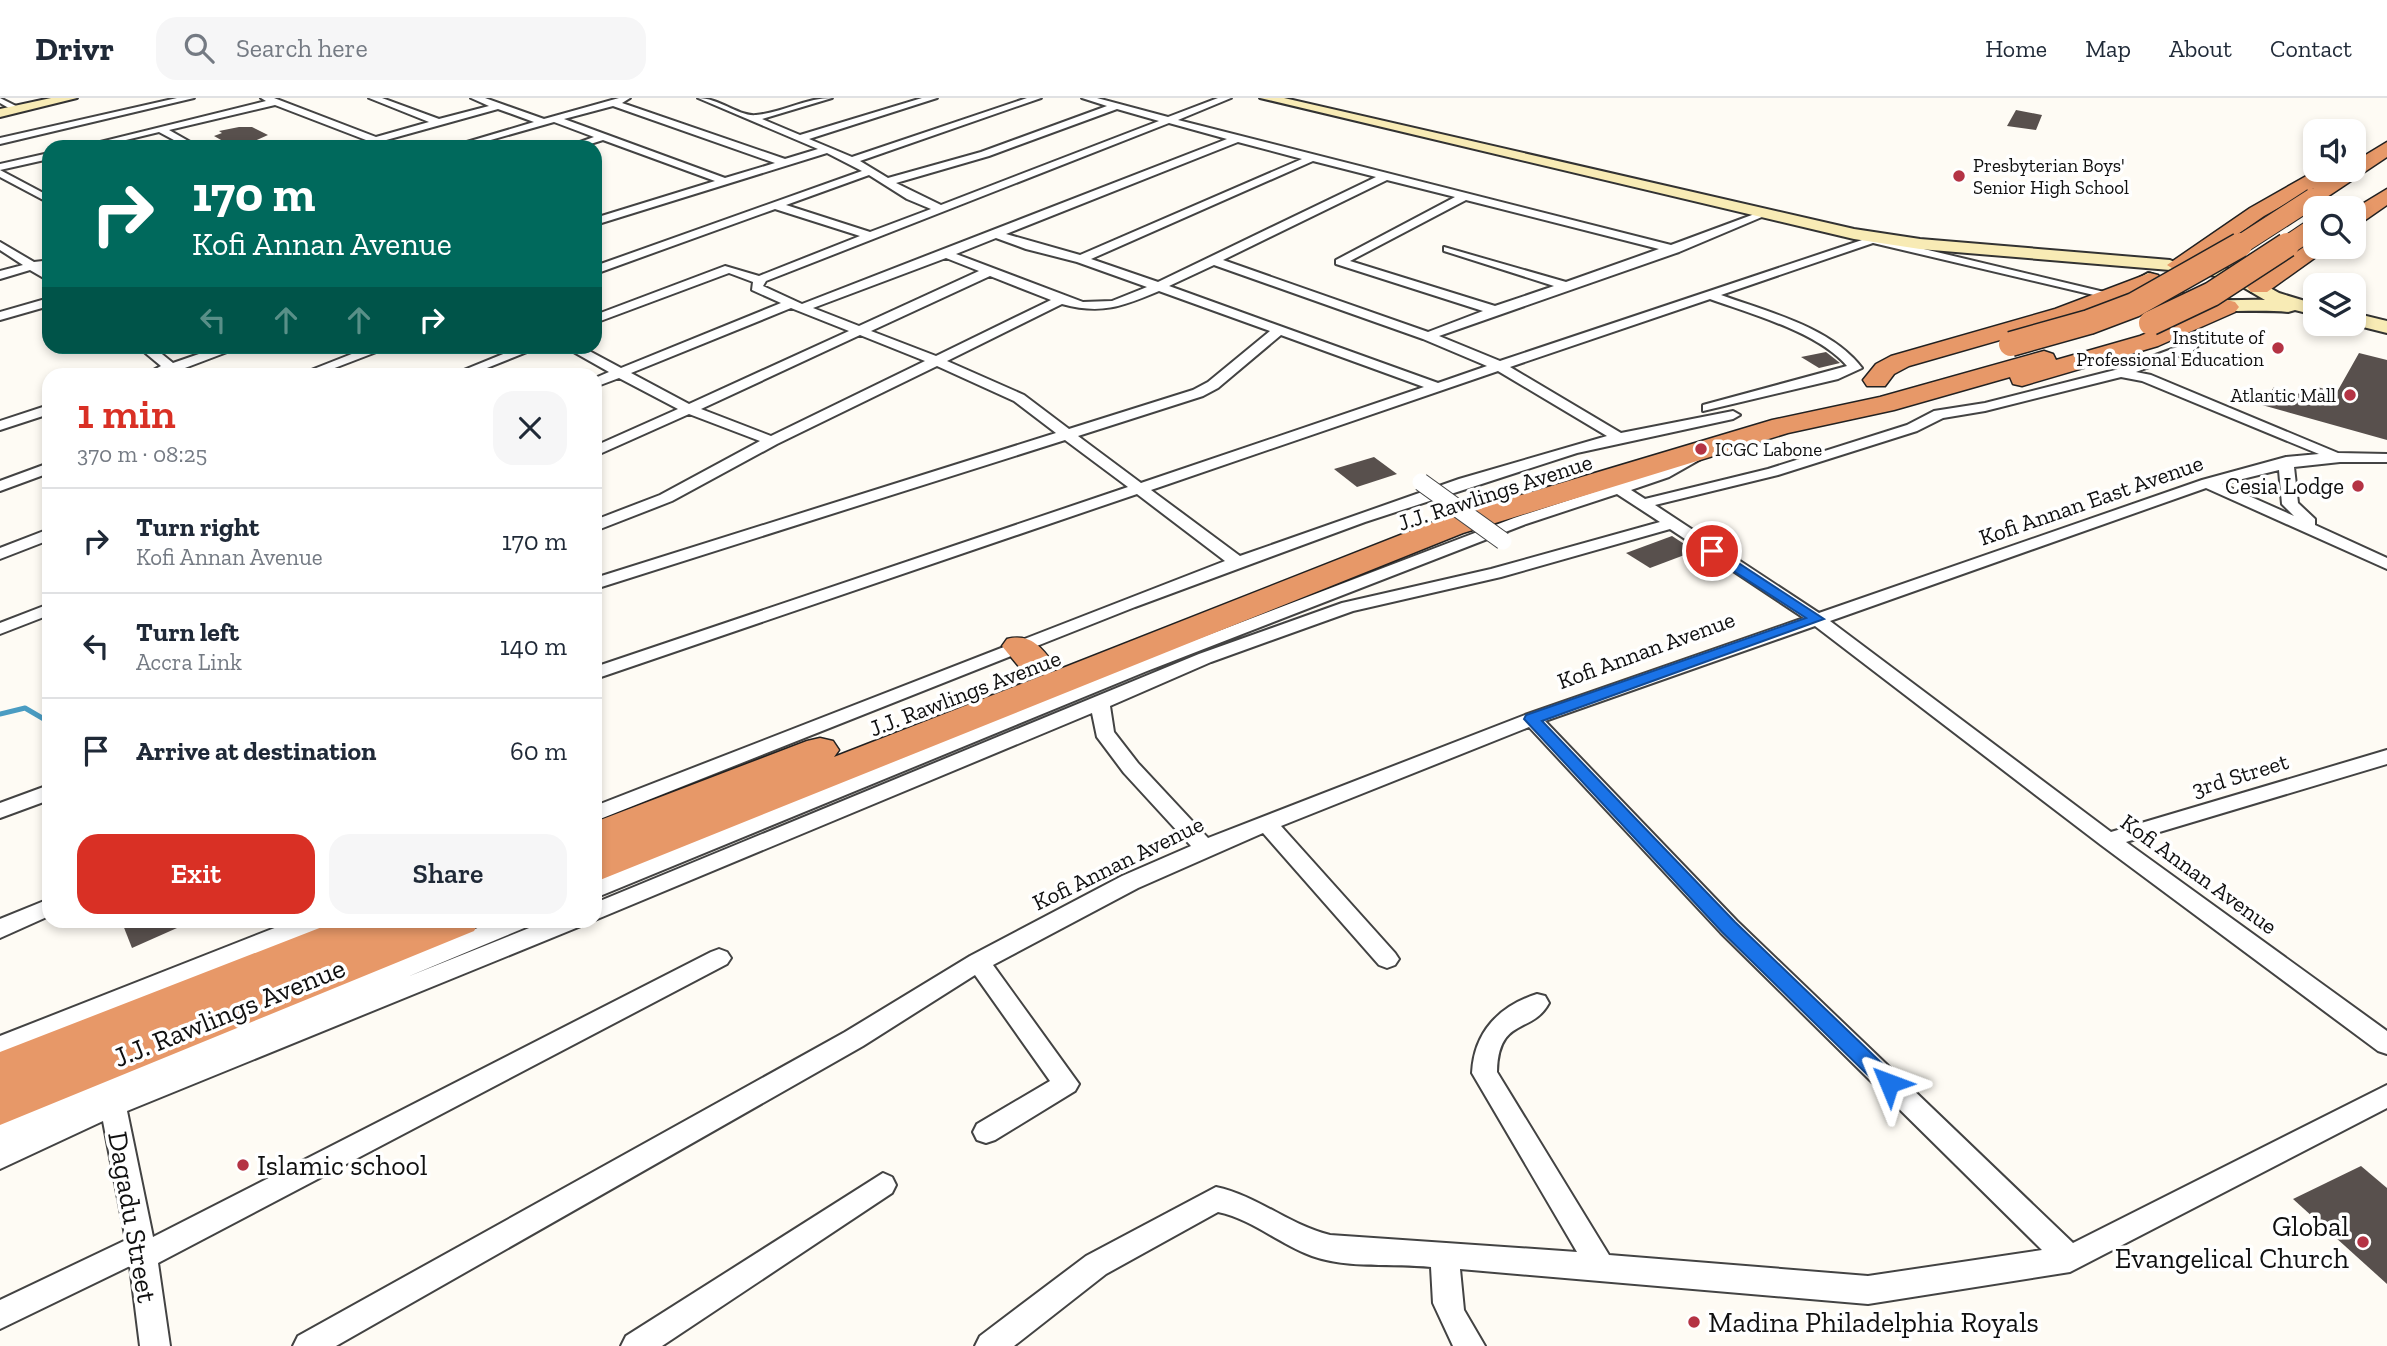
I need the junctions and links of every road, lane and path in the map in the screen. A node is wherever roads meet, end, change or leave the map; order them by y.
1 (70, 98) edge
2 (189, 98) edge
3 (265, 98) edge
4 (374, 98) edge
5 (476, 98) edge
6 (578, 98) edge
7 (629, 98) edge
8 (726, 98) edge
9 (827, 98) edge
10 (932, 98) edge
11 (1036, 98) edge
12 (1087, 98) edge
13 (1226, 98) edge
14 (1267, 98) edge
15 (0, 99) edge
16 (708, 100) edge
17 (275, 102) junction
18 (614, 103) junction
19 (498, 106) junction
20 (603, 106) junction
21 (1116, 106) junction
22 (17, 109) junction
23 (0, 113) edge
24 (756, 118) junction
25 (555, 119) junction
26 (1166, 120) junction
27 (438, 122) junction
28 (542, 122) junction
29 (160, 129) junction
30 (607, 136) junction
31 (804, 137) junction
32 (376, 139) junction
33 (1237, 139) junction
34 (114, 140) edge
35 (181, 140) edge
36 (373, 140) edge
37 (479, 140) edge
38 (594, 140) edge
39 (0, 141) edge
40 (2387, 148) edge
41 (829, 149) junction
42 (1314, 157) junction
43 (42, 158) edge
44 (2366, 159) edge
45 (852, 160) junction
46 (786, 163) junction
47 (0, 170) edge
48 (868, 172) junction
49 (1387, 176) junction
50 (2387, 176) edge
51 (726, 182) junction
52 (887, 182) junction
53 (2310, 182) edge
54 (2331, 182) edge
55 (2387, 195) edge
56 (1466, 196) junction
57 (2364, 196) edge
58 (42, 197) edge
59 (2366, 203) edge
60 (777, 206) junction
61 (939, 208) junction
62 (1764, 214) junction
63 (602, 220) edge
64 (995, 234) junction
65 (2303, 234) edge
66 (867, 235) junction
67 (1875, 239) junction
68 (0, 245) edge
69 (1448, 249) dead end
70 (1675, 250) junction
71 (946, 254) junction
72 (2063, 254) junction
73 (2303, 258) edge
74 (1082, 259) junction
75 (1212, 260) junction
76 (42, 264) edge
77 (2174, 265) junction
78 (33, 266) junction
79 (602, 268) edge
80 (990, 271) junction
81 (42, 273) edge
82 (0, 275) edge
83 (2149, 279) junction
84 (760, 280) junction
85 (1565, 285) junction
86 (1158, 287) junction
87 (2261, 295) junction
88 (1713, 296) junction
89 (2115, 296) junction
90 (1061, 300) junction
91 (42, 304) edge
92 (797, 306) junction
93 (2227, 307) junction
94 (2303, 307) edge
95 (1494, 310) junction
96 (0, 316) edge
97 (602, 316) edge
98 (2366, 322) edge
99 (2387, 327) edge
100 (858, 330) junction
101 (1279, 331) junction
102 (1428, 336) junction
103 (2190, 346) dead end
104 (154, 354) edge
105 (213, 354) edge
106 (364, 354) edge
107 (515, 354) edge
108 (584, 354) edge
109 (939, 362) junction
110 (1497, 365) junction
111 (172, 368) joint
112 (325, 368) edge
113 (477, 368) edge
114 (618, 373) junction
115 (2120, 373) junction
116 (602, 380) edge
117 (1437, 387) junction
118 (1880, 392) junction
119 (689, 409) junction
120 (42, 411) edge
121 (1733, 415) junction
122 (0, 426) edge
123 (1063, 433) junction
124 (1616, 435) junction
125 (772, 441) junction
126 (1717, 447) junction
127 (602, 449) edge
128 (2333, 455) junction
129 (2387, 458) edge
130 (2286, 462) junction
131 (42, 470) edge
132 (4, 480) edge
133 (1421, 482) dead end
134 (2207, 484) junction
135 (1139, 487) junction
136 (1621, 490) junction
137 (1642, 505) junction
138 (602, 523) edge
139 (1672, 524) junction
140 (2321, 532) junction
141 (42, 537) edge
142 (1503, 541) dead end
143 (0, 554) edge
144 (1237, 562) junction
145 (2387, 564) edge
146 (602, 582) edge
147 (42, 612) edge
148 (1817, 619) junction
149 (0, 629) edge
150 (602, 671) edge
151 (1059, 678) junction
152 (1532, 719) junction
153 (2387, 757) edge
154 (42, 795) edge
155 (0, 811) edge
156 (602, 812) edge
157 (1266, 823) junction
158 (602, 836) edge
159 (2108, 840) junction
160 (1205, 848) junction
161 (602, 864) edge
162 (602, 887) edge
163 (602, 908) edge
164 (42, 910) edge
165 (298, 928) edge
166 (366, 928) edge
167 (439, 928) edge
168 (502, 928) edge
169 (552, 928) edge
170 (0, 929) edge
171 (719, 958) dead end
172 (1387, 959) dead end
173 (978, 962) junction
174 (1537, 1003) dead end
175 (2387, 1044) edge
176 (0, 1047) edge
177 (0, 1073) edge
178 (111, 1096) junction
179 (2387, 1096) edge
180 (0, 1104) edge
181 (986, 1132) dead end
182 (0, 1135) edge
183 (0, 1157) edge
184 (883, 1185) dead end
185 (142, 1252) junction
186 (1446, 1255) junction
187 (2070, 1259) junction
188 (1600, 1266) junction
189 (0, 1315) edge
190 (155, 1346) edge
191 (308, 1346) edge
192 (636, 1346) edge
193 (990, 1346) edge
194 (1470, 1346) edge

1 - 22 street
2 - 39 street
3 - 17 street
4 - 27 street
5 - 19 street
6 - 20 street
7 - 18 street
8 - 16 street
9 - 24 street
10 - 31 street
11 - 45 street
12 - 21 street
13 - 26 street
14 - 62 street
15 - 22 street
16 - 24 street
17 - 29 street
17 - 32 street
18 - 20 street
18 - 46 street
19 - 27 street
19 - 28 street
20 - 25 street
21 - 26 street
21 - 52 street
22 - 23 street
24 - 31 street
25 - 28 street
25 - 30 street
26 - 33 street
26 - 61 street
27 - 32 street
28 - 37 street
29 - 34 street
29 - 35 street
30 - 38 street
30 - 51 street
31 - 41 street
32 - 36 street
33 - 42 street
33 - 64 street
40 - 44 highway, J.J. Rawlings Avenue
41 - 45 street
41 - 46 street
42 - 49 street
42 - 74 street
43 - 47 street
45 - 48 street
46 - 51 street
47 - 58 street
48 - 52 street
48 - 60 street
49 - 56 street
49 - 75 street
50 - 57 highway
51 - 63 street
52 - 61 street
53 - 77 highway
54 - 118 highway, J.J. Rawlings Avenue, bridge
55 - 59 highway
56 - 70 street
56 - 95 street
60 - 66 street
60 - 79 street
61 - 66 street
62 - 67 street
62 - 70 street
64 - 71 street
64 - 74 street
65 - 118 highway, J.J. Rawlings Avenue, bridge
66 - 84 street
67 - 72 street
67 - 88 street
67 - 89 street
68 - 78 street
69 - 85 street
70 - 85 street
71 - 80 street
71 - 92 street
72 - 77 street
72 - 83 street
73 - 87 highway
74 - 86 street
75 - 86 street
75 - 102 street
76 - 78 street
77 - 83 street
77 - 87 street
78 - 81 street
78 - 82 street
80 - 90 street
80 - 100 street
83 - 89 highway
83 - 93 street
84 - 92 street
84 - 97 street
85 - 95 street
86 - 90 street
86 - 101 street
87 - 93 street
87 - 94 street
88 - 110 street
88 - 124 street
89 - 118 highway
90 - 109 street
91 - 96 street
92 - 100 street
92 - 114 street
93 - 118 highway
95 - 102 street
98 - 99 street
100 - 109 street
100 - 119 street
101 - 117 street
101 - 123 street
102 - 110 street
103 - 115 street
104 - 111 street
105 - 111 street
106 - 112 street
107 - 113 street
108 - 114 street
109 - 123 street
109 - 125 street
110 - 117 street
110 - 124 street
114 - 116 street
114 - 119 street
115 - 128 street
115 - 137 street
117 - 135 street
118 - 121 highway, J.J. Rawlings Avenue
118 - 126 highway, J.J. Rawlings Avenue
119 - 125 street
119 - 127 street
120 - 122 street
121 - 124 street
121 - 151 highway, J.J. Rawlings Avenue
123 - 135 street
123 - 146 street
124 - 144 street
125 - 138 street
126 - 136 street
126 - 151 highway, J.J. Rawlings Avenue
128 - 129 street, Kofi Annan East Avenue
128 - 130 street, Kofi Annan East Avenue
130 - 134 street, Kofi Annan East Avenue
130 - 140 street
131 - 132 street
133 - 142 street, bridge
134 - 140 street
134 - 148 street, Kofi Annan East Avenue
135 - 144 street
135 - 150 street
136 - 137 street
136 - 151 street
137 - 139 street
139 - 148 street
139 - 151 street
140 - 145 street
141 - 143 street
144 - 151 street
147 - 149 street
148 - 152 street, Kofi Annan Avenue
148 - 159 street, Kofi Annan Avenue
151 - 156 street
151 - 158 highway, J.J. Rawlings Avenue
151 - 160 street
151 - 161 highway, J.J. Rawlings Avenue
151 - 162 street
151 - 163 street
152 - 157 street, Kofi Annan Avenue
152 - 187 street
153 - 159 street, 3rd Street
154 - 155 street
157 - 160 street, Kofi Annan Avenue
157 - 172 street
159 - 175 street, Kofi Annan Avenue
160 - 173 street, Kofi Annan Avenue
164 - 170 street
165 - 176 street
166 - 177 highway, J.J. Rawlings Avenue
167 - 180 highway, J.J. Rawlings Avenue
168 - 178 street
169 - 178 street
171 - 185 street
173 - 181 street
173 - 191 street, Kofi Annan Avenue
174 - 188 street
178 - 182 street
178 - 183 street
178 - 185 street, Dagadu Street
179 - 187 street
184 - 192 street
185 - 189 street
185 - 190 street, Dagadu Street
186 - 188 street
186 - 193 street
186 - 194 street
187 - 188 street

